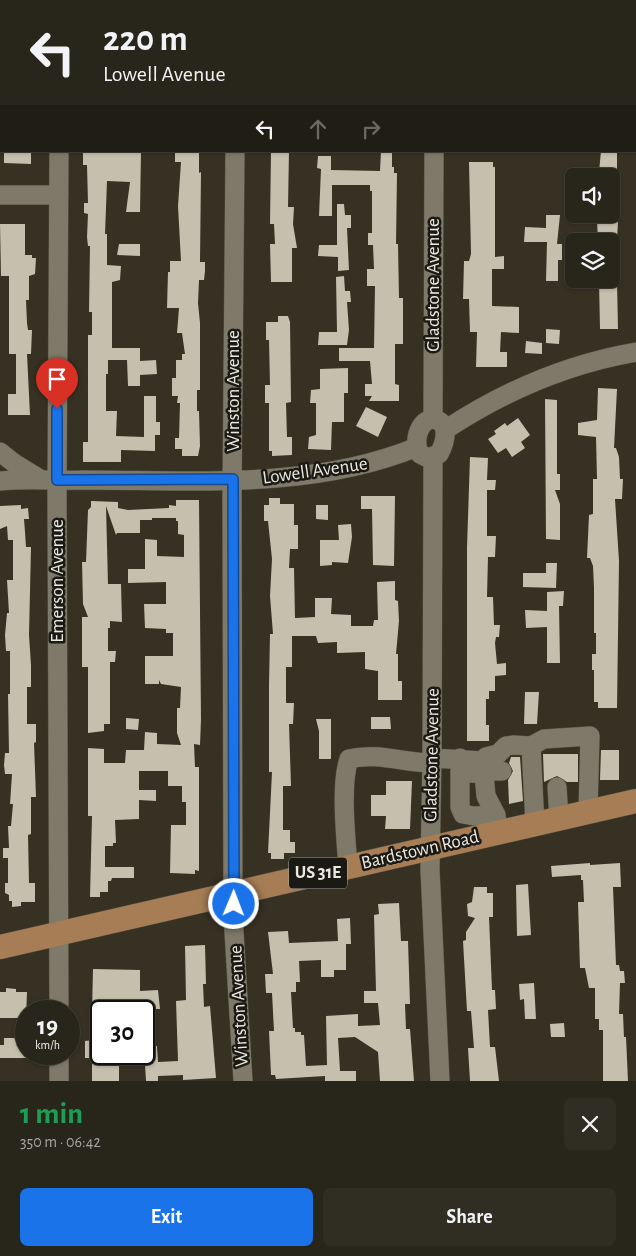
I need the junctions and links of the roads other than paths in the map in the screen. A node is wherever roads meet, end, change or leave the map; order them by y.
1 (59, 152) edge
2 (235, 152) edge
3 (434, 152) edge
4 (0, 195) edge
5 (59, 195) junction
6 (636, 352) edge
7 (439, 424) junction
8 (417, 447) junction
9 (0, 452) edge
10 (433, 458) junction
11 (233, 479) junction
12 (49, 480) junction
13 (0, 481) edge
14 (531, 746) junction
15 (432, 761) junction
16 (461, 763) junction
17 (491, 768) junction
18 (557, 787) dead end
19 (636, 801) edge
20 (588, 812) junction
21 (559, 818) junction
22 (497, 824) junction
23 (535, 824) junction
24 (429, 848) junction
25 (348, 867) junction
26 (234, 892) junction
27 (58, 934) junction
28 (0, 947) edge
29 (59, 1000) edge
30 (59, 1065) edge
31 (59, 1081) edge
32 (243, 1081) edge
33 (440, 1081) edge

1 - 5 street, Emerson Avenue
2 - 11 street, Winston Avenue
3 - 7 street, Gladstone Avenue
4 - 5 street
5 - 12 street, Emerson Avenue
6 - 7 street
7 - 8 street
7 - 10 street
8 - 10 street
8 - 11 street, Lowell Avenue
9 - 12 street
10 - 15 street, Gladstone Avenue
11 - 12 street, Lowell Avenue
11 - 26 street, Winston Avenue
12 - 13 street, Lowell Avenue
12 - 27 street, Emerson Avenue
14 - 17 street
14 - 20 street
14 - 23 street
15 - 16 street
15 - 24 street, Gladstone Avenue
15 - 25 street
16 - 17 street
16 - 22 street
17 - 22 street
18 - 21 street
19 - 20 main road, Bardstown Road / US 31E
20 - 21 main road, Bardstown Road / US 31E
21 - 23 main road, Bardstown Road / US 31E
22 - 23 main road, Bardstown Road / US 31E
22 - 24 main road, Bardstown Road / US 31E
24 - 25 main road, Bardstown Road / US 31E
24 - 33 street, Gladstone Avenue
25 - 26 main road, Bardstown Road / US 31E
26 - 27 main road, Bardstown Road / US 31E
26 - 32 street, Winston Avenue
27 - 28 main road, Bardstown Road / US 31E
27 - 29 street, Emerson Avenue
30 - 31 street

